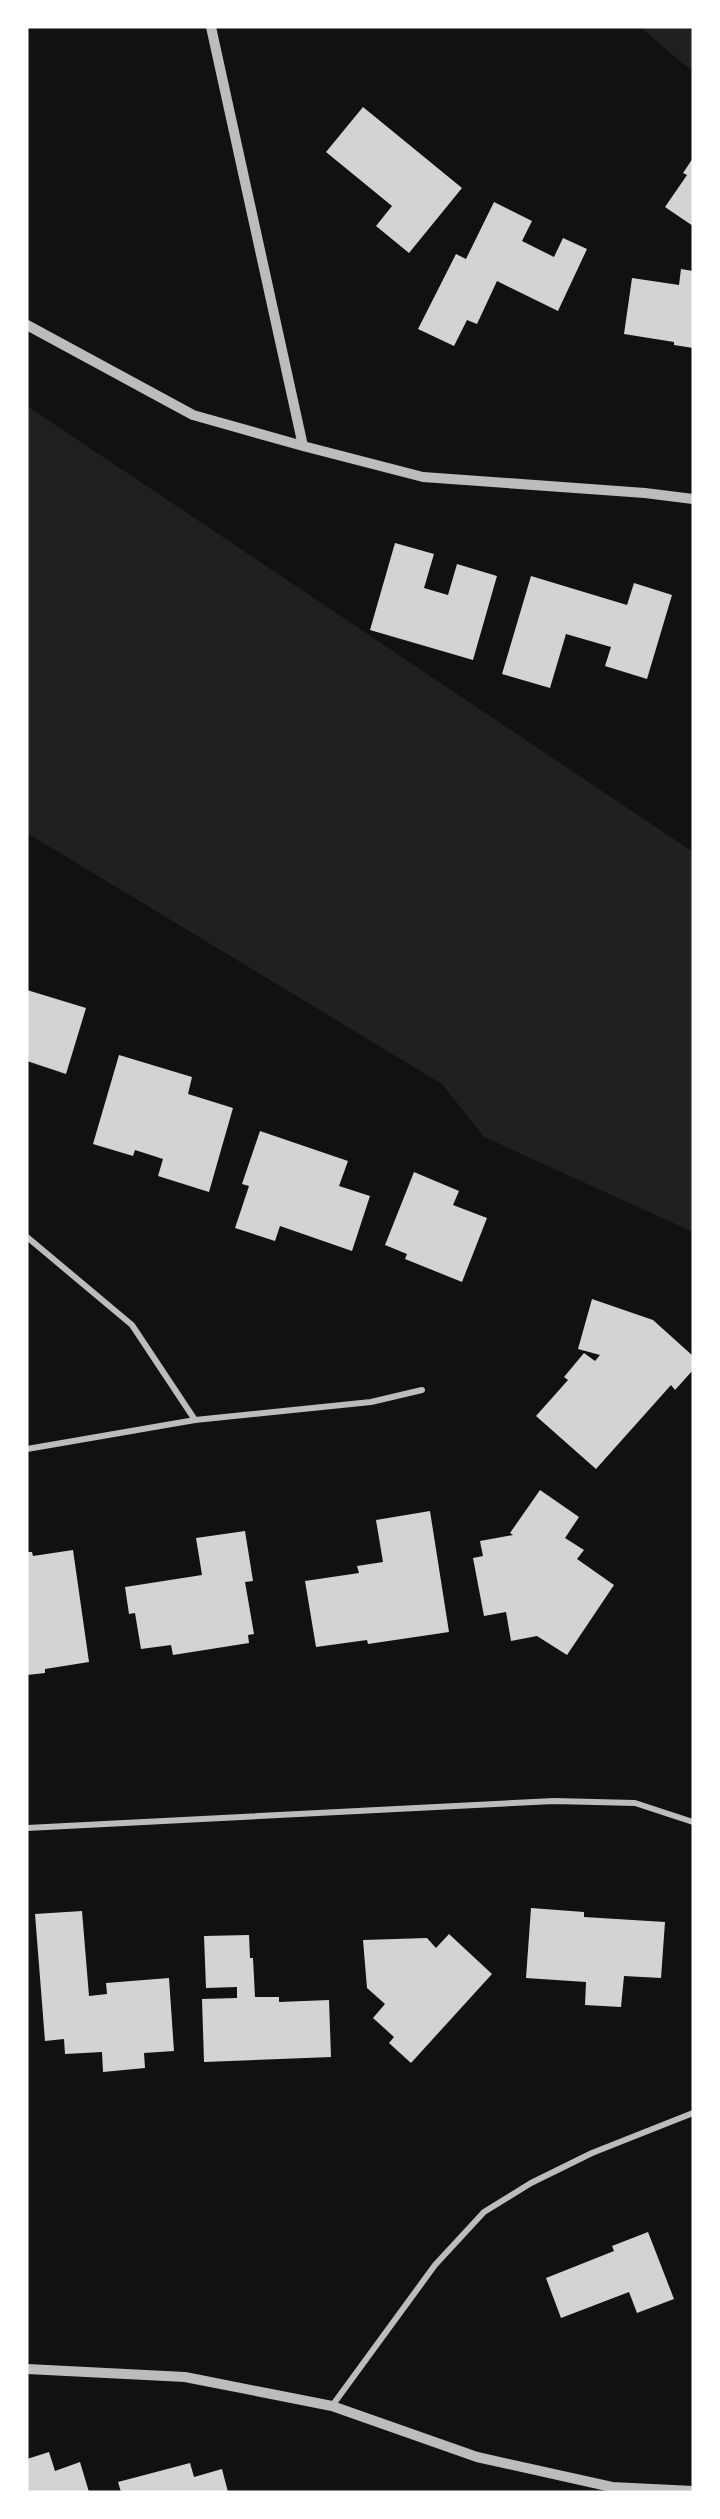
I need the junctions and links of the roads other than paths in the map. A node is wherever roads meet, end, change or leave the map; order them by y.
1 (211, 27) edge
2 (27, 325) edge
3 (303, 446) junction
4 (693, 499) edge
5 (27, 1237) edge
6 (422, 1390) dead end
7 (195, 1420) junction
8 (27, 1449) edge
9 (693, 1822) edge
10 (27, 1828) edge
11 (693, 2113) edge
12 (27, 2369) edge
13 (332, 2406) junction
14 (693, 2492) edge

1 - 3 street
2 - 3 street
3 - 4 street
5 - 7 street
6 - 7 street
7 - 8 street
9 - 10 street
11 - 13 street
12 - 13 street
13 - 14 street

